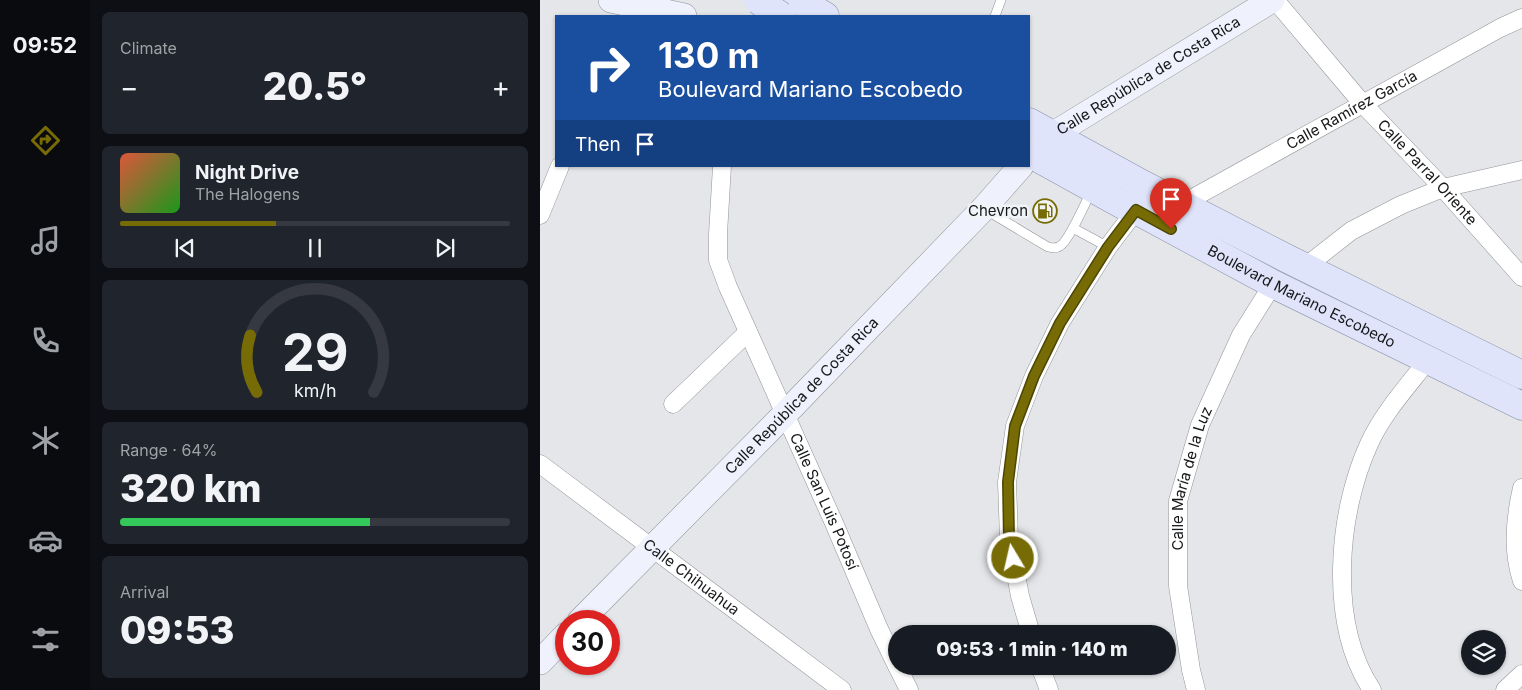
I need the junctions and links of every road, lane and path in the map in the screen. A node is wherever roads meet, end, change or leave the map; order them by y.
1 (758, 0) edge
2 (764, 0) edge
3 (1000, 0) edge
4 (1273, 0) edge
5 (615, 6) edge
6 (812, 9) edge
7 (677, 15) edge
8 (752, 15) edge
9 (779, 15) edge
10 (995, 15) edge
11 (1522, 18) edge
12 (1362, 103) junction
13 (1040, 128) edge
14 (1030, 152) edge
15 (1030, 158) edge
16 (560, 167) edge
17 (722, 167) edge
18 (1019, 167) edge
19 (1522, 170) edge
20 (1092, 188) junction
21 (1443, 188) junction
22 (1182, 204) junction
23 (984, 208) junction
24 (1136, 210) junction
25 (540, 214) edge
26 (1073, 228) junction
27 (1108, 247) junction
28 (1305, 268) junction
29 (1522, 277) edge
30 (1274, 284) junction
31 (748, 332) junction
32 (1428, 360) junction
33 (1522, 375) edge
34 (673, 404) dead end
35 (1522, 406) edge
36 (785, 414) junction
37 (540, 464) edge
38 (1522, 488) edge
39 (652, 549) junction
40 (1522, 581) edge
41 (591, 610) edge
42 (1028, 625) edge
43 (555, 647) edge
44 (888, 647) edge
45 (540, 662) edge
46 (1522, 674) edge
47 (902, 675) edge
48 (1043, 675) edge
49 (842, 690) edge
50 (909, 690) edge
51 (1049, 690) edge
52 (1196, 690) edge
53 (1372, 690) edge
54 (1505, 690) edge

1 - 9 main road, bridge
2 - 6 street
3 - 10 lane
4 - 12 street, Calle Parral Oriente
4 - 13 street, Calle República de Costa Rica
5 - 7 street
6 - 8 street
11 - 12 street, Calle Ramírez García
12 - 21 street, Calle Parral Oriente
12 - 22 street, Calle Ramírez García
13 - 14 street, Calle República de Costa Rica
13 - 22 main road, Boulevard Mariano Escobedo
15 - 20 main road, Boulevard Mariano Escobedo
16 - 25 street
17 - 31 street, Calle San Luis Potosí
18 - 23 street, Calle República de Costa Rica
19 - 21 street
20 - 24 main road, Boulevard Mariano Escobedo
20 - 26 lane
21 - 28 street
21 - 29 street, Calle Parral Oriente
22 - 28 main road, Boulevard Mariano Escobedo
23 - 26 lane
23 - 36 street, Calle República de Costa Rica
24 - 27 street
24 - 30 main road, Boulevard Mariano Escobedo
26 - 27 lane
27 - 42 street
28 - 33 main road, Boulevard Mariano Escobedo
30 - 32 main road, Boulevard Mariano Escobedo
30 - 52 street, Calle María de la Luz
31 - 34 street
31 - 36 street, Calle San Luis Potosí
32 - 35 main road, Boulevard Mariano Escobedo
32 - 53 street
36 - 39 street, Calle República de Costa Rica
36 - 44 street, Calle San Luis Potosí
37 - 39 street, Calle Chihuahua
38 - 40 street
39 - 41 street, Calle República de Costa Rica
39 - 49 street, Calle Chihuahua
43 - 45 street
46 - 54 street
47 - 50 street, Calle San Luis Potosí
48 - 51 street

